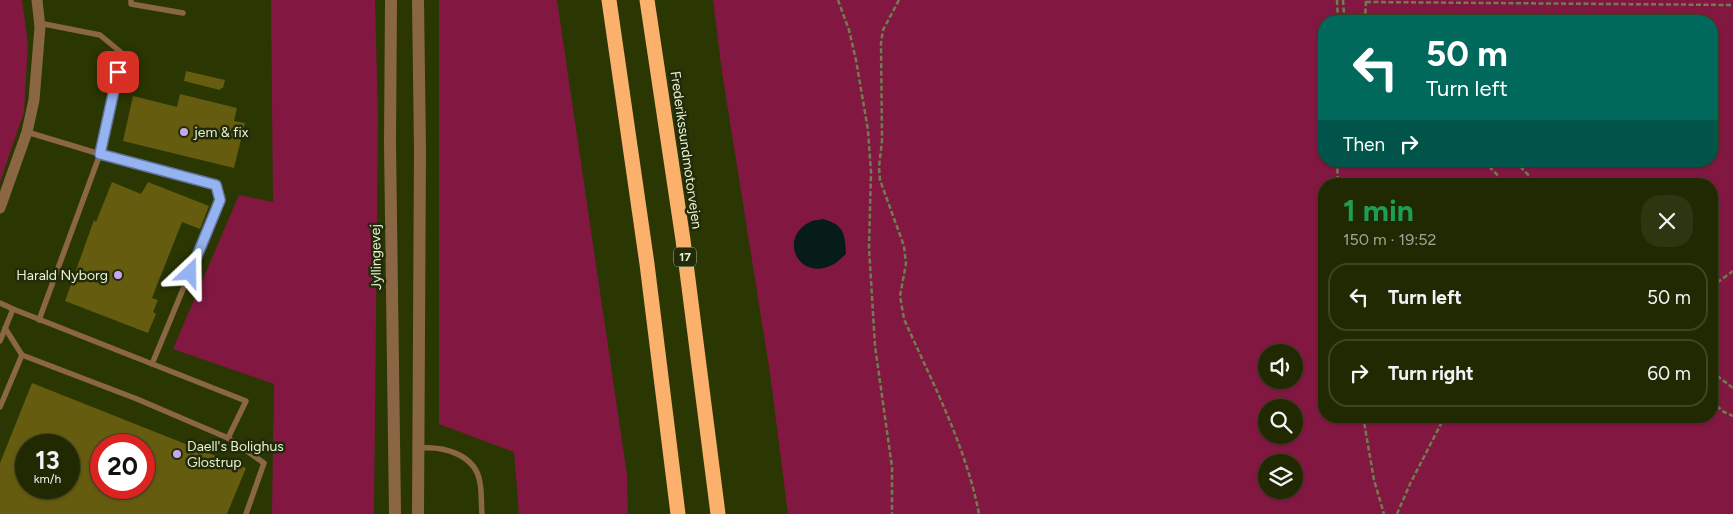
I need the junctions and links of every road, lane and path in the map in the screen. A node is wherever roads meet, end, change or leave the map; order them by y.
1 (37, 0) edge
2 (131, 0) edge
3 (391, 0) edge
4 (418, 0) edge
5 (609, 0) edge
6 (647, 0) edge
7 (838, 0) edge
8 (899, 0) edge
9 (1338, 0) edge
10 (1342, 0) edge
11 (1366, 1) edge
12 (1733, 5) edge
13 (183, 14) dead end
14 (1338, 15) edge
15 (1345, 15) edge
16 (1365, 15) edge
17 (39, 23) junction
18 (27, 132) junction
19 (100, 154) junction
20 (1490, 167) edge
21 (1521, 167) edge
22 (1500, 178) edge
23 (1531, 178) edge
24 (0, 208) edge
25 (1733, 270) edge
26 (1718, 282) edge
27 (0, 303) edge
28 (13, 310) junction
29 (39, 320) junction
30 (5, 328) junction
31 (0, 341) edge
32 (22, 355) junction
33 (152, 364) junction
34 (1718, 376) edge
35 (1733, 388) edge
36 (0, 407) edge
37 (1718, 407) edge
38 (1733, 416) edge
39 (1364, 423) edge
40 (1441, 423) edge
41 (228, 438) junction
42 (418, 448) junction
43 (246, 514) edge
44 (395, 514) edge
45 (418, 514) edge
46 (482, 514) edge
47 (678, 514) edge
48 (718, 514) edge
49 (892, 514) edge
50 (979, 514) edge
51 (1384, 514) edge
52 (1397, 514) edge

1 - 17 street
2 - 13 lane
3 - 44 street, Jyllingevej
4 - 42 street
5 - 47 highway
6 - 48 highway, Frederikssundmotorvejen / 17
7 - 49 path
8 - 50 path
9 - 14 path
10 - 15 path
11 - 12 path
11 - 16 path
17 - 18 street
17 - 19 lane
18 - 19 lane
18 - 24 street
19 - 29 lane
19 - 33 lane
20 - 22 path
21 - 23 path
25 - 26 path
27 - 28 lane
28 - 29 lane
28 - 30 lane
29 - 33 lane
30 - 31 lane
30 - 32 lane
32 - 36 lane
32 - 41 lane
33 - 41 lane
34 - 35 path
37 - 38 path
39 - 51 path
40 - 52 path
41 - 43 lane
42 - 45 street
42 - 46 lane

